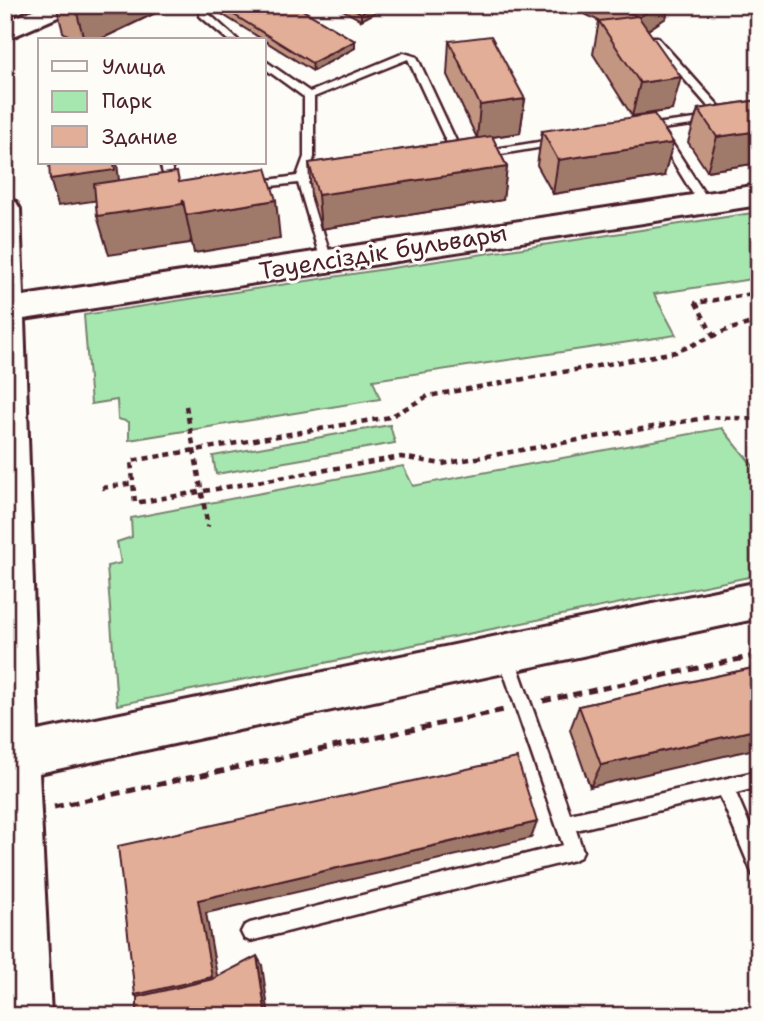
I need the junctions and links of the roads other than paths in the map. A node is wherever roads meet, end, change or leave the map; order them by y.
1 (65, 5) edge
2 (205, 5) edge
3 (5, 32) edge
4 (231, 38) edge
5 (654, 39) edge
6 (266, 64) edge
7 (309, 96) junction
8 (657, 127) junction
9 (631, 131) edge
10 (565, 141) edge
11 (459, 158) junction
12 (446, 159) edge
13 (165, 164) edge
14 (341, 174) edge
15 (302, 179) junction
16 (248, 186) edge
17 (183, 189) edge
18 (759, 195) edge
19 (705, 204) junction
20 (5, 209) edge
21 (326, 261) junction
22 (6, 310) edge
23 (759, 600) edge
24 (504, 652) junction
25 (11, 758) edge
26 (759, 779) edge
27 (725, 787) junction
28 (565, 824) junction
29 (759, 869) edge
30 (250, 932) dead end
31 (25, 1016) edge

1 - 3 street
2 - 4 lane
5 - 8 lane
6 - 7 lane
7 - 11 lane
7 - 15 lane
8 - 9 lane
8 - 19 lane
10 - 11 lane
11 - 12 lane
13 - 17 lane
14 - 15 lane
15 - 16 lane
15 - 21 lane
18 - 19 street, Тәуелсіздік бульвары
19 - 21 street, Тәуелсіздік бульвары
20 - 22 street
21 - 22 street, Тәуелсіздік бульвары
22 - 25 street
23 - 24 street
24 - 25 street
24 - 28 lane
25 - 31 street
26 - 27 lane
27 - 28 lane
27 - 29 lane
28 - 30 lane

